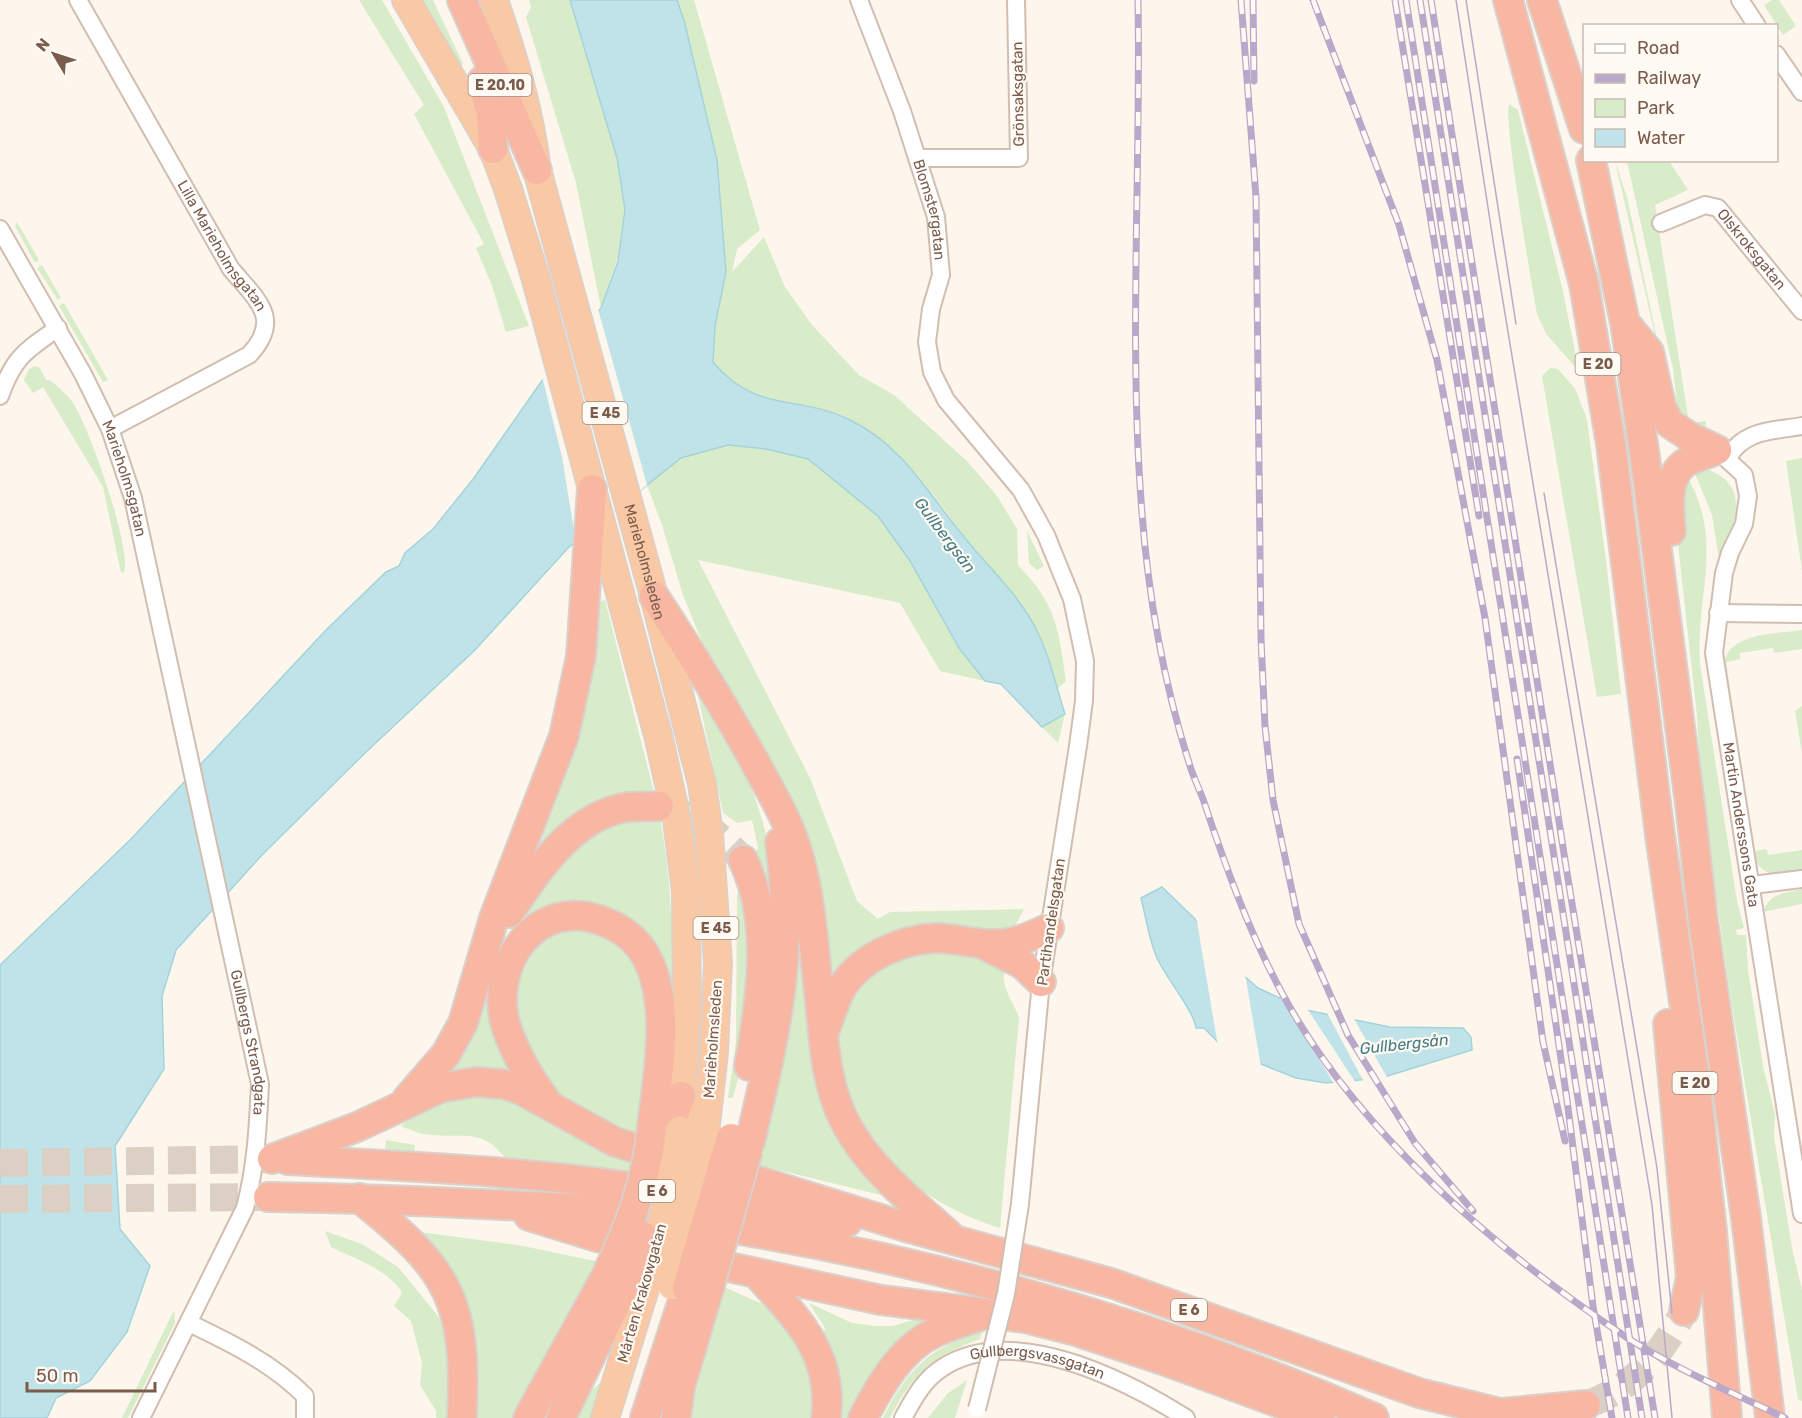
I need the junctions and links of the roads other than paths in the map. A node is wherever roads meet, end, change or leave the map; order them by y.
1 (78, 0) edge
2 (406, 0) edge
3 (446, 0) edge
4 (462, 0) edge
5 (494, 0) edge
6 (859, 0) edge
7 (1016, 0) edge
8 (1508, 0) edge
9 (1542, 0) edge
10 (1740, 0) edge
11 (1756, 24) edge
12 (1778, 57) edge
13 (1802, 92) edge
14 (1583, 126) edge
15 (493, 149) junction
16 (917, 158) junction
17 (1591, 162) edge
18 (537, 170) junction
19 (1661, 223) dead end
20 (0, 229) edge
21 (1802, 311) edge
22 (1625, 323) junction
23 (58, 328) junction
24 (0, 396) edge
25 (1802, 426) edge
26 (110, 429) junction
27 (987, 447) joint
28 (1723, 454) junction
29 (592, 489) joint
30 (596, 527) junction
31 (654, 596) junction
32 (1718, 614) junction
33 (1802, 614) edge
34 (1668, 635) junction
35 (190, 753) joint
36 (770, 789) junction
37 (659, 807) tunnel mouth
38 (1660, 835) junction
39 (743, 860) tunnel mouth
40 (1802, 879) edge
41 (1752, 885) junction
42 (1049, 928) junction
43 (982, 944) junction
44 (480, 961) junction
45 (1041, 982) junction
46 (822, 1038) junction
47 (681, 1096) joint
48 (548, 1103) junction
49 (399, 1107) junction
50 (698, 1133) junction
51 (268, 1197) tunnel mouth
52 (359, 1198) junction
53 (499, 1205) junction
54 (1802, 1215) edge
55 (1746, 1218) junction
56 (906, 1227) junction
57 (955, 1240) junction
58 (756, 1273) junction
59 (658, 1284) junction
60 (1684, 1311) tunnel mouth
61 (988, 1313) junction
62 (189, 1323) junction
63 (1722, 1343) junction
64 (1586, 1405) tunnel mouth
65 (976, 1413) edge
66 (1508, 1416) edge
67 (141, 1418) edge
68 (305, 1418) edge
69 (462, 1418) edge
70 (528, 1418) edge
71 (561, 1418) edge
72 (605, 1418) edge
73 (631, 1418) edge
74 (645, 1418) edge
75 (675, 1418) edge
76 (826, 1418) edge
77 (862, 1418) edge
78 (903, 1418) edge
79 (1186, 1418) edge
80 (1320, 1418) edge
81 (1374, 1418) edge
82 (1727, 1418) edge
83 (1736, 1418) edge
84 (1770, 1418) edge
85 (1790, 1418) edge

1 - 26 street, Lilla Marieholmsgatan
2 - 15 highway, E 45
3 - 15 highway, E 45
4 - 18 highway, E 20.10
5 - 18 highway, Marieholmsleden / E 45
6 - 16 street, Blomstergatan
7 - 16 street, Grönsaksgatan
8 - 38 highway, E 20
9 - 14 highway
10 - 11 street
12 - 13 street
15 - 29 highway, E 45
16 - 27 street, Blomstergatan
17 - 22 highway, E 20
18 - 31 highway, Marieholmsleden / E 45
19 - 21 street, Olskroksgatan
20 - 23 street, Marieholmsgatan
22 - 28 highway
22 - 34 highway, E 20
23 - 24 street
23 - 26 street, Marieholmsgatan
25 - 28 street
26 - 35 street, Marieholmsgatan
27 - 42 street, Partihandelsgatan
28 - 32 street, Martin Anderssons Gata
28 - 34 highway
29 - 30 highway
30 - 44 highway
30 - 47 highway, Marieholmsleden / E 45
31 - 36 highway
31 - 50 highway, Marieholmsleden / E 45
32 - 33 street
32 - 41 street, Martin Anderssons Gata
34 - 55 highway, E 20
35 - 62 street, Gullbergs Strandgata
36 - 46 highway
36 - 50 highway
37 - 44 highway
38 - 60 highway
38 - 63 highway, E 20
39 - 50 highway
40 - 41 street
41 - 54 street, Martin Anderssons Gata
42 - 43 highway
42 - 45 street, Partihandelsgatan
43 - 45 highway
43 - 46 highway
44 - 49 highway
45 - 65 street, Partihandelsgatan, bridge
46 - 57 highway
47 - 50 highway
48 - 49 highway
48 - 50 highway
48 - 56 highway
49 - 56 highway, E 6
50 - 59 highway, bridge
50 - 59 highway, Mårten Krakowgatan / E 45, bridge
50 - 59 highway, bridge
51 - 52 highway, E 6
52 - 53 highway, E 6
52 - 69 highway
53 - 58 highway
53 - 81 highway, E 6
55 - 84 highway, E 20
55 - 85 highway
56 - 57 highway, E 6
57 - 66 highway, E 6
58 - 61 highway
58 - 76 highway
59 - 70 highway
59 - 71 highway
59 - 72 highway, Mårten Krakowgatan / E 45
59 - 73 highway, Mårten Krakowgatan / E 45
59 - 74 highway
59 - 75 highway
61 - 77 highway
61 - 80 highway
62 - 67 street, Gullbergs Strandgata
62 - 68 street
63 - 82 highway
63 - 83 highway, E 20
64 - 66 highway
78 - 79 street, Gullbergsvassgatan

